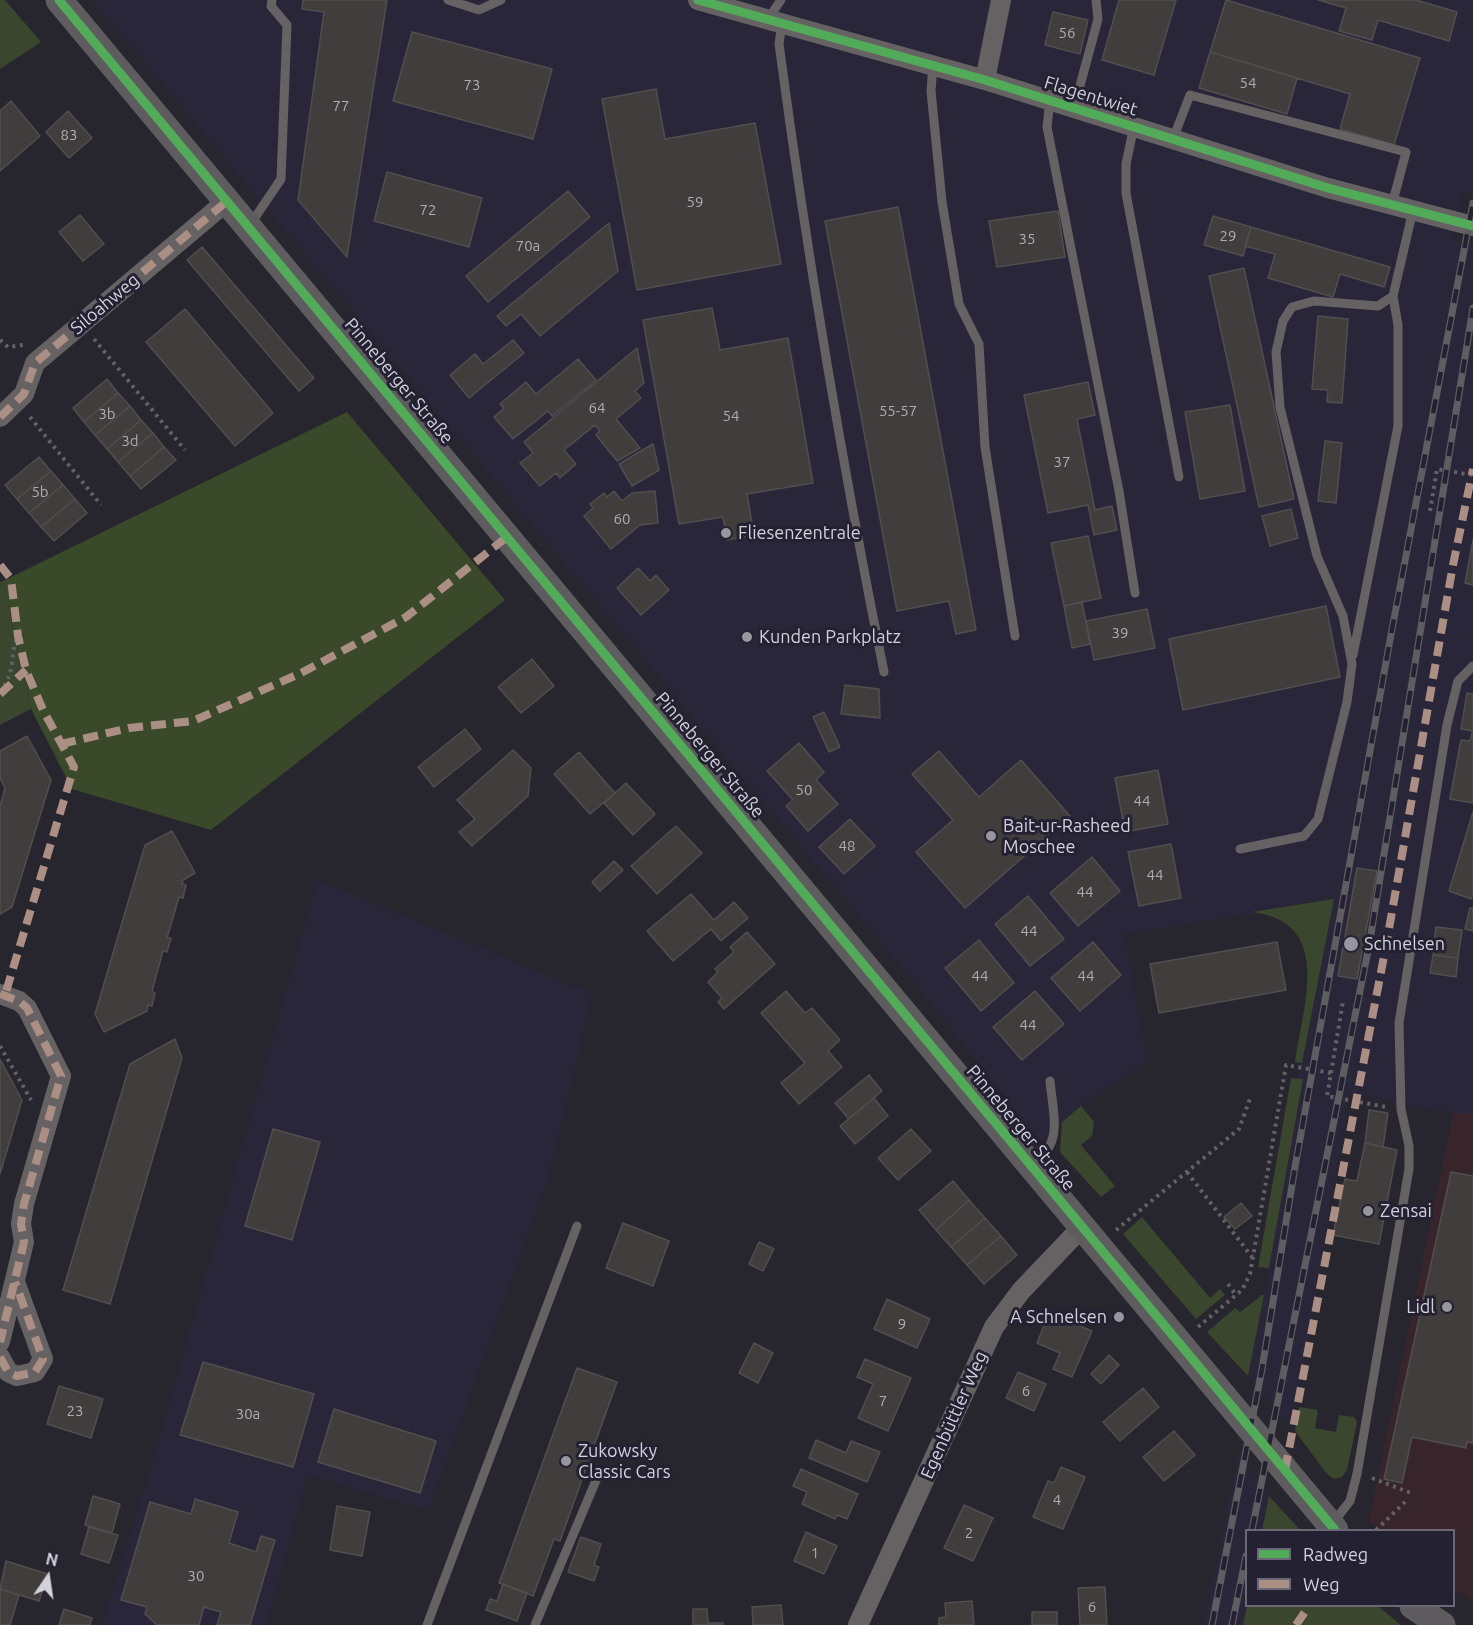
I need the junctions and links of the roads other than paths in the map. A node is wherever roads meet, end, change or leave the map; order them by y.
1 (59, 0) edge
2 (272, 0) edge
3 (448, 0) edge
4 (501, 0) edge
5 (698, 0) edge
6 (781, 0) edge
7 (1001, 0) edge
8 (1096, 0) edge
9 (775, 21) junction
10 (933, 65) junction
11 (985, 80) junction
12 (1050, 100) junction
13 (1074, 108) junction
14 (1134, 126) junction
15 (1173, 139) junction
16 (227, 201) junction
17 (1392, 205) junction
18 (1413, 210) junction
19 (1473, 226) edge
20 (249, 227) junction
21 (1393, 296) junction
22 (0, 417) edge
23 (1179, 477) dead end
24 (1135, 593) dead end
25 (1015, 636) dead end
26 (1352, 664) junction
27 (1473, 666) edge
28 (884, 672) dead end
29 (1240, 849) dead end
30 (0, 994) edge
31 (1050, 1081) dead end
32 (1031, 1166) junction
33 (577, 1226) dead end
34 (1089, 1236) junction
35 (15, 1282) junction
36 (0, 1342) edge
37 (0, 1357) edge
38 (600, 1471) dead end
39 (1333, 1528) edge
40 (1416, 1607) edge
41 (427, 1625) edge
42 (535, 1625) edge
43 (858, 1625) edge
44 (1442, 1625) edge

1 - 16 main road, Pinneberger Straße
2 - 20 lane
3 - 4 lane
5 - 9 street, Flagentwiet
6 - 9 lane
7 - 11 street
8 - 13 lane
9 - 10 street, Flagentwiet
9 - 28 lane
10 - 11 street, Flagentwiet
10 - 25 lane
11 - 12 street, Flagentwiet
12 - 13 street, Flagentwiet
12 - 24 lane
13 - 14 street, Flagentwiet
14 - 15 street, Flagentwiet
14 - 23 lane
15 - 17 street, Flagentwiet
15 - 17 lane
16 - 20 main road, Pinneberger Straße
16 - 22 street, Siloahweg
17 - 18 street, Flagentwiet
18 - 19 street, Flagentwiet
18 - 21 lane
20 - 32 main road, Pinneberger Straße
21 - 26 lane
21 - 26 lane
26 - 29 lane
27 - 39 lane
30 - 35 street
31 - 32 lane
32 - 34 main road, Pinneberger Straße
33 - 41 lane
34 - 39 main road, Pinneberger Straße
34 - 43 street, Egenbüttler Weg
35 - 36 street
35 - 37 street
38 - 42 lane
40 - 44 main road

